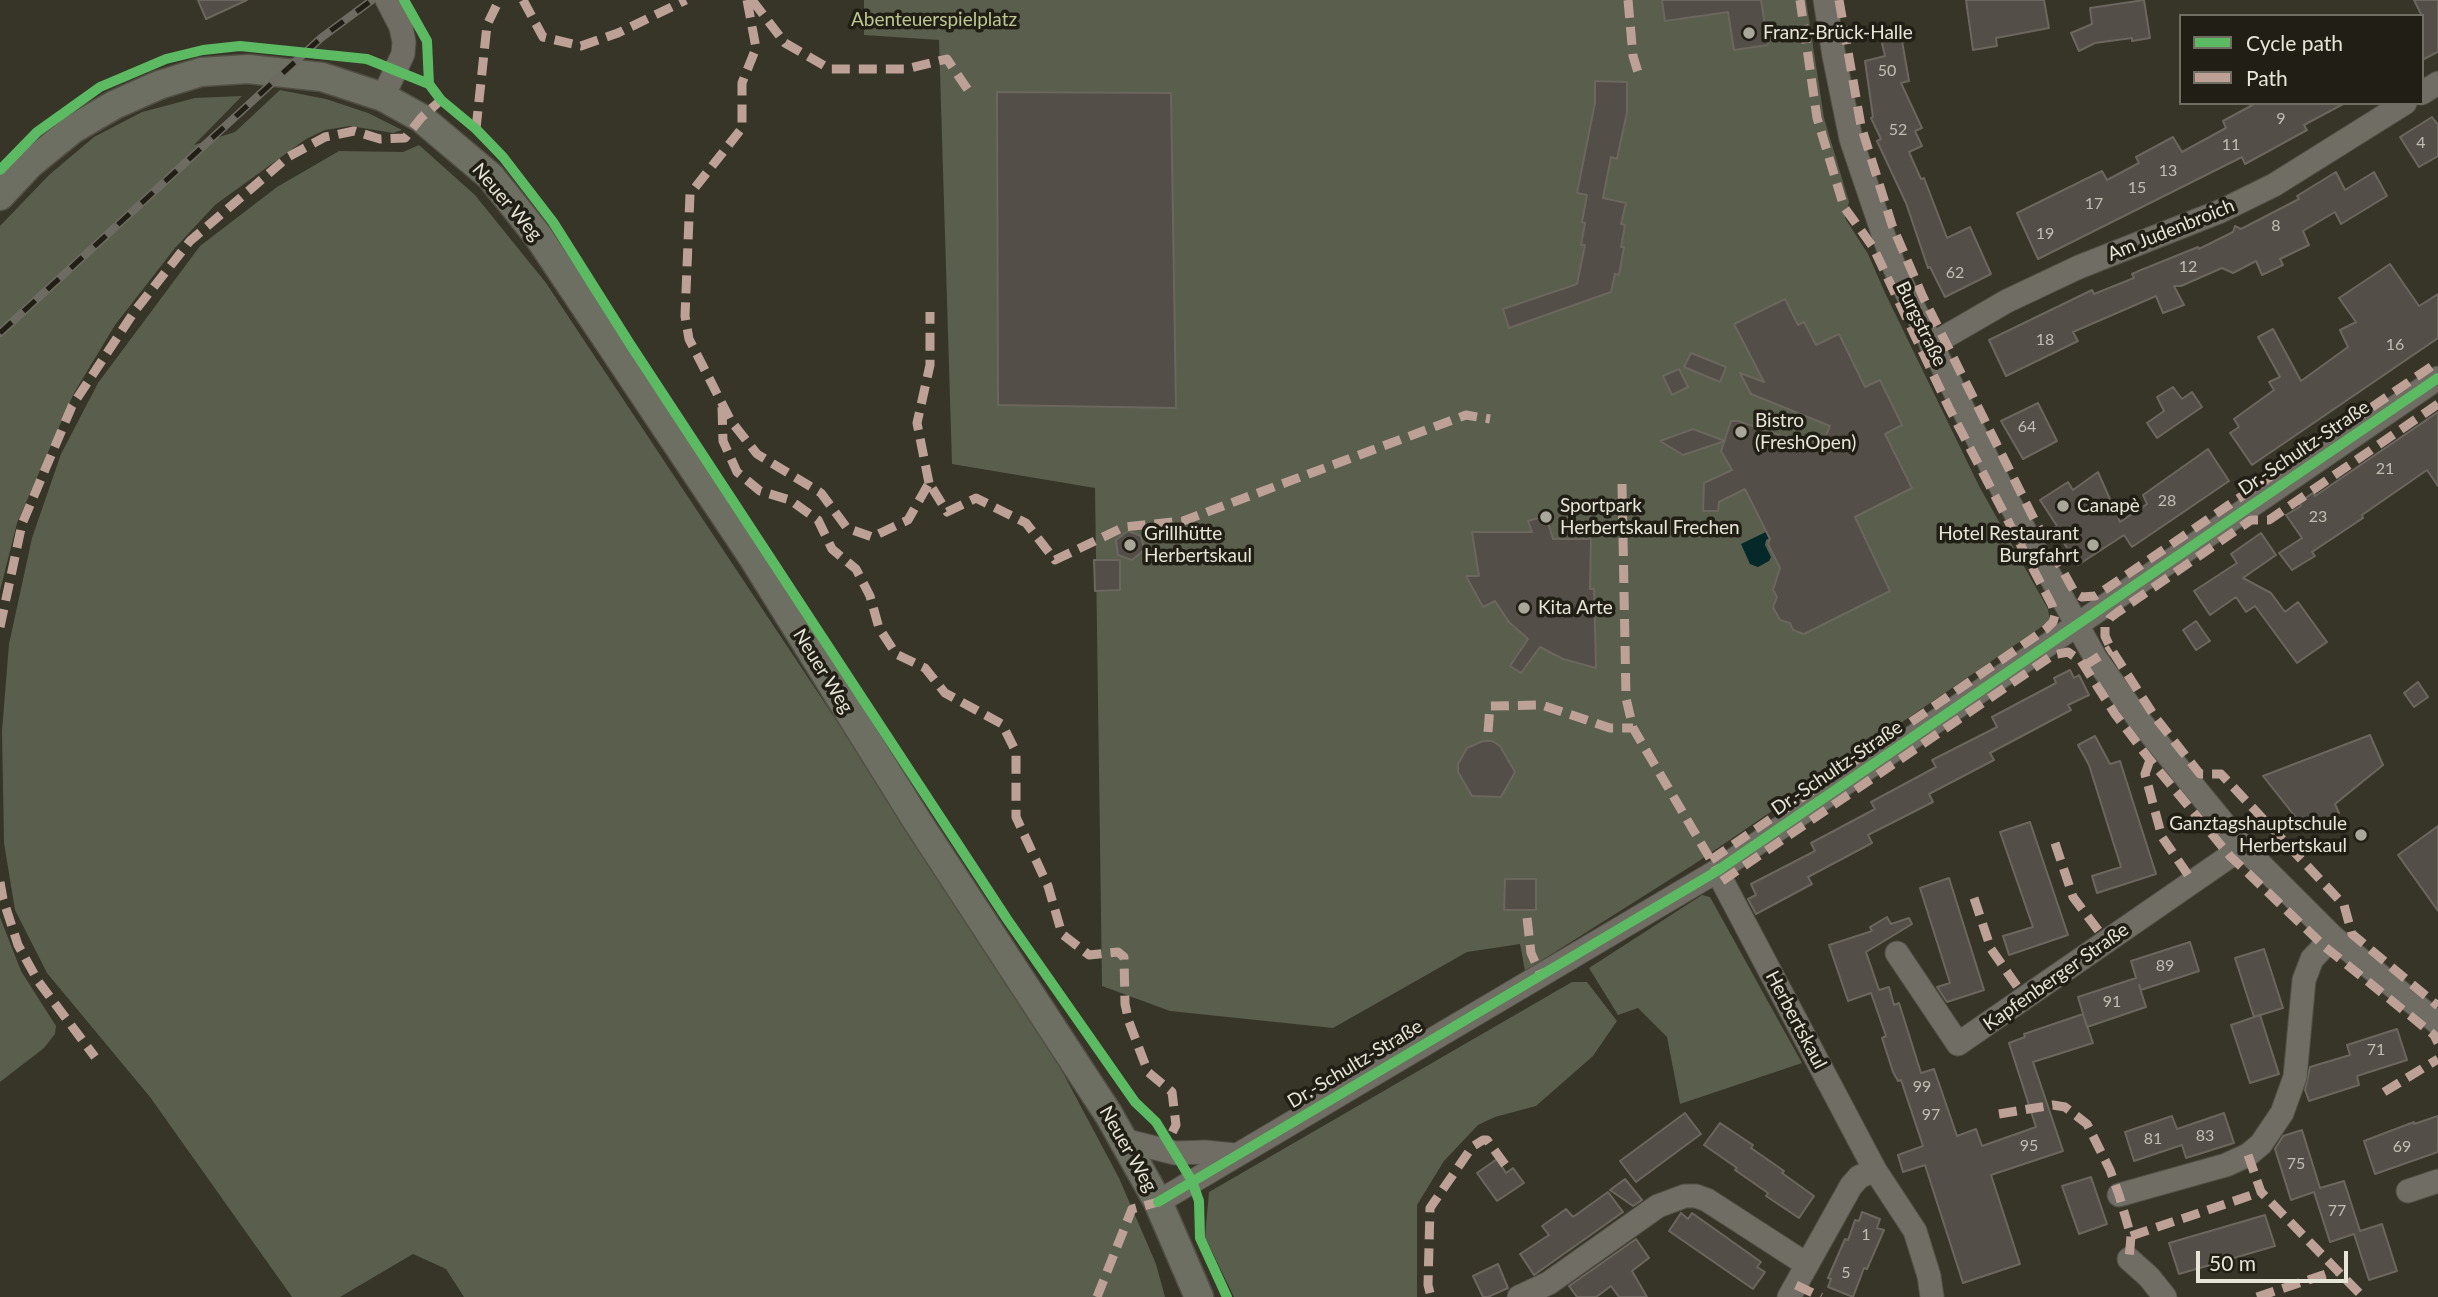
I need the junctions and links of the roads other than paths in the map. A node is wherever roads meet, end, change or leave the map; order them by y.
1 (387, 0) edge
2 (1825, 0) edge
3 (383, 97) junction
4 (2403, 105) edge
5 (0, 196) edge
6 (1931, 345) junction
7 (2438, 377) edge
8 (2078, 625) junction
9 (2243, 847) junction
10 (1717, 871) junction
11 (2333, 937) junction
12 (1897, 953) dead end
13 (2438, 1023) edge
14 (1123, 1140) junction
15 (1235, 1155) junction
16 (1875, 1170) junction
17 (2438, 1181) edge
18 (2408, 1191) dead end
19 (2119, 1195) dead end
20 (1158, 1202) junction
21 (2129, 1259) dead end
22 (1806, 1264) junction
23 (1199, 1297) edge
24 (1519, 1297) edge
25 (1789, 1297) edge
26 (1932, 1297) edge
27 (2165, 1297) edge

1 - 3 street
2 - 6 street, Burgstraße
3 - 5 main road, Neuer Weg
3 - 14 main road, Neuer Weg
4 - 6 street, Am Judenbroich
6 - 8 street, Burgstraße
7 - 8 street, Dr.-Schultz-Straße
8 - 9 street
8 - 10 street, Dr.-Schultz-Straße
9 - 11 street
9 - 12 street, Kapfenberger Straße
10 - 15 street, Dr.-Schultz-Straße
10 - 16 street, Herbertskaul
11 - 13 street
11 - 19 street
14 - 15 street
14 - 20 main road, Neuer Weg
15 - 20 street, Dr.-Schultz-Straße
16 - 22 street
16 - 26 street, Herbertskaul
17 - 18 street
20 - 23 main road, Neuer Weg
21 - 27 street
22 - 24 street
22 - 25 street

